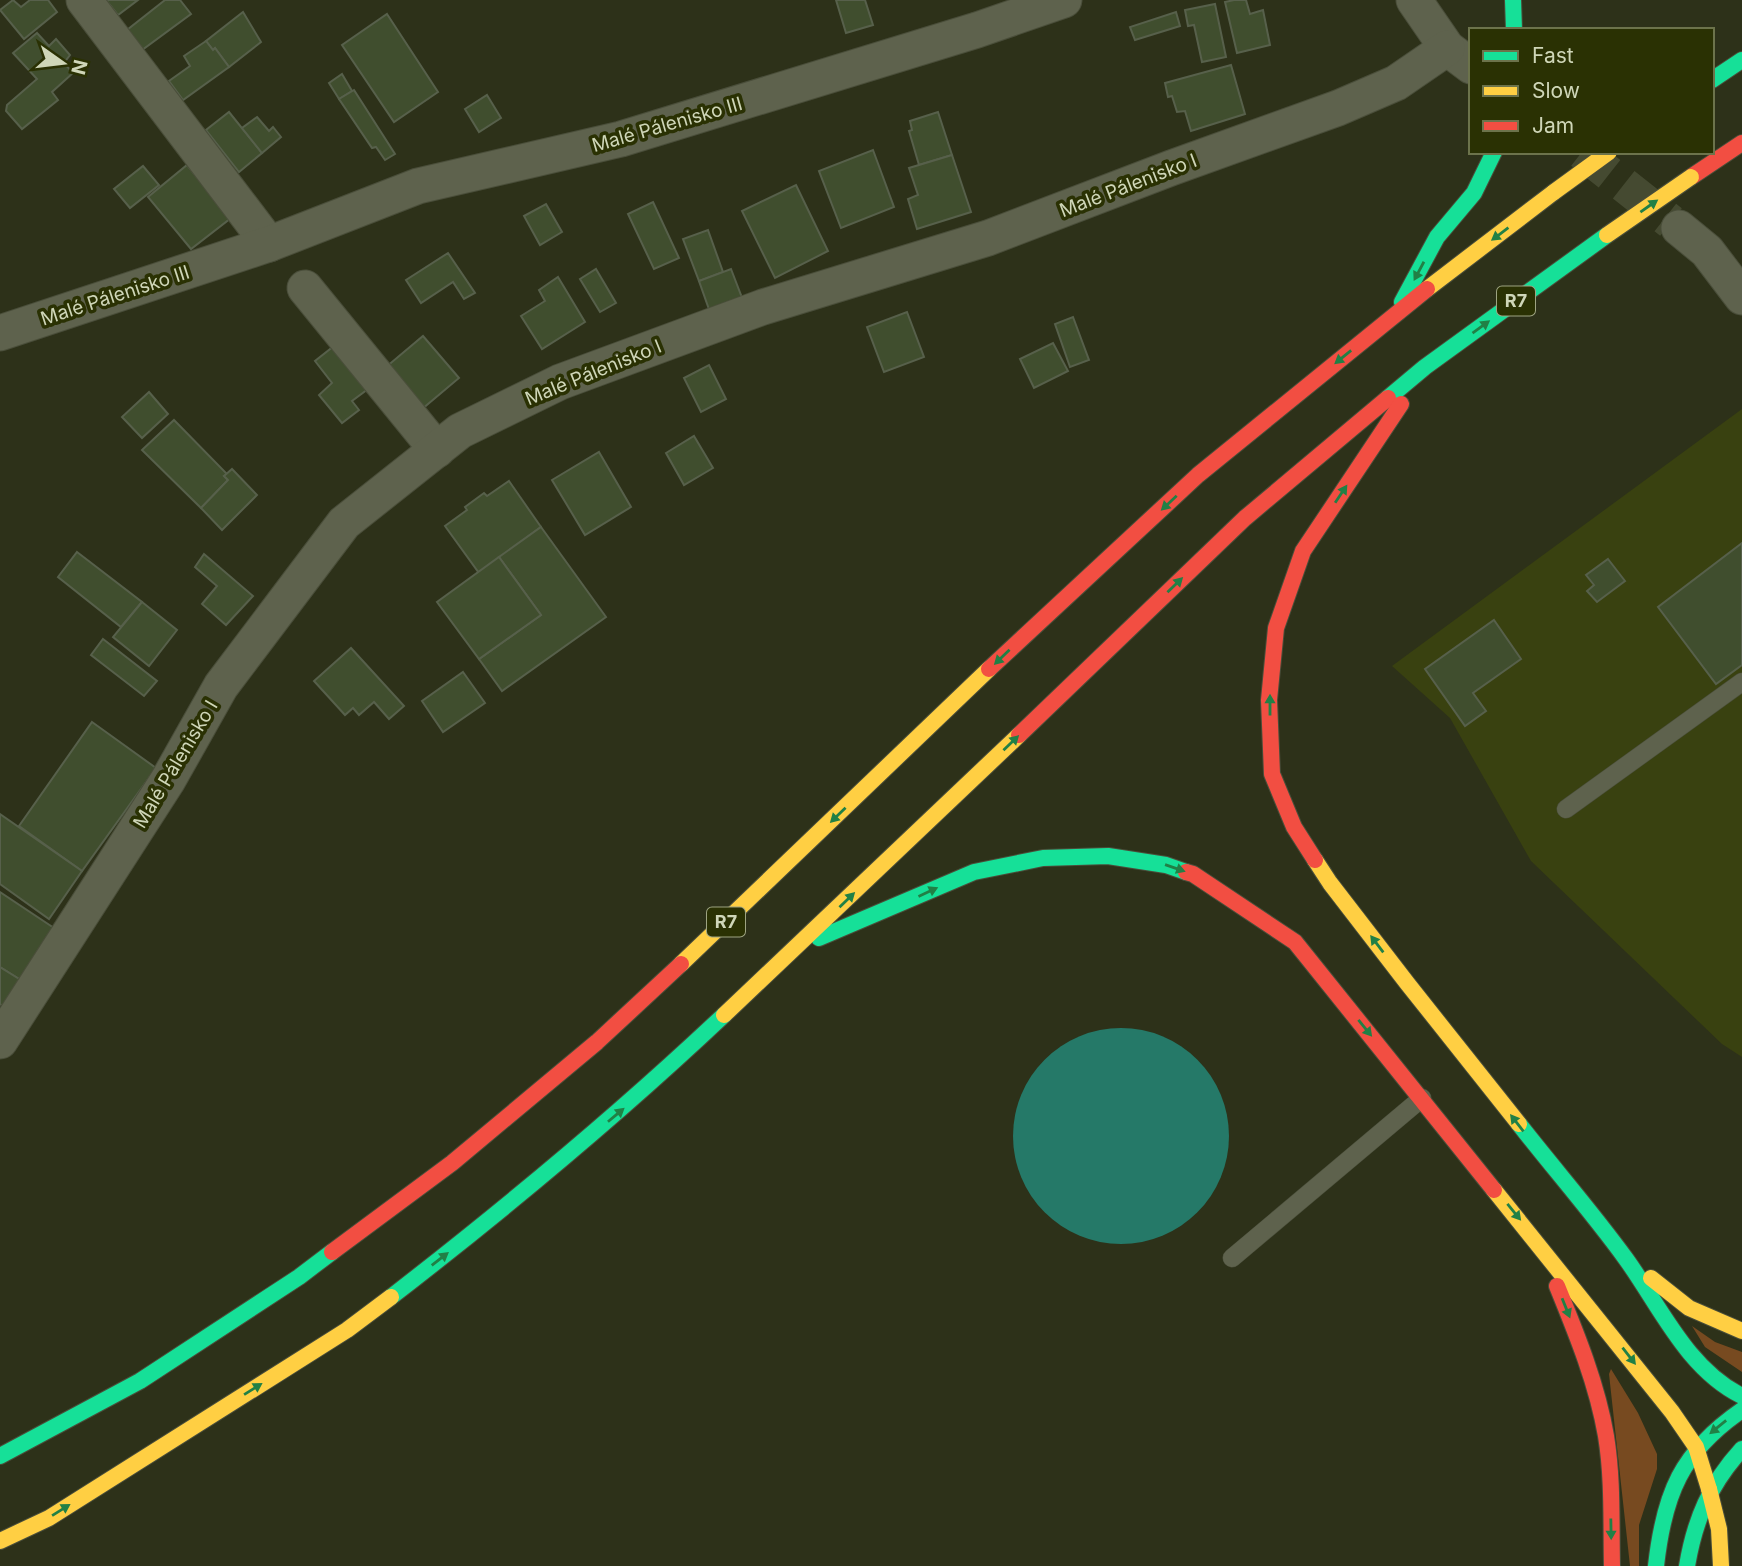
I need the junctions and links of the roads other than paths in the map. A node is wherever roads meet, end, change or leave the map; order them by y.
1 (83, 0) edge
2 (1064, 0) edge
3 (1414, 0) edge
4 (1513, 0) edge
5 (1514, 28) edge
6 (1459, 57) edge
7 (1742, 60) edge
8 (1714, 79) edge
9 (1742, 142) edge
10 (1493, 154) edge
11 (1606, 154) edge
12 (1679, 228) tunnel mouth
13 (269, 244) junction
14 (305, 288) dead end
15 (1742, 297) edge
16 (1396, 313) junction
17 (0, 333) edge
18 (1425, 367) junction
19 (437, 450) junction
20 (1742, 682) edge
21 (1566, 809) dead end
22 (797, 947) junction
23 (0, 1041) edge
24 (1422, 1098) junction
25 (1540, 1245) junction
26 (1232, 1258) dead end
27 (1625, 1258) junction
28 (1742, 1331) edge
29 (1742, 1396) edge
30 (1742, 1410) edge
31 (1696, 1447) junction
32 (1742, 1449) edge
33 (0, 1456) edge
34 (1709, 1489) junction
35 (0, 1541) edge
36 (1612, 1566) edge
37 (1656, 1566) edge
38 (1687, 1566) edge
39 (1721, 1566) edge

1 - 13 street
2 - 13 street, Malé Pálenisko III
3 - 6 street
4 - 5 main road
6 - 19 street, Malé Pálenisko I
7 - 8 main road
18 -> 9 main road, R7, bridge
10 -> 16 main road
11 -> 16 main road, R7, bridge
12 - 15 street
13 - 17 street, Malé Pálenisko III
14 - 19 street
16 -> 33 main road, R7
22 -> 18 main road, R7
27 -> 18 main road
19 - 23 street, Malé Pálenisko I
20 - 21 lane
22 -> 24 main road
35 -> 22 main road, R7
24 -> 25 main road
24 - 26 lane
25 -> 31 main road
25 -> 36 main road
27 - 28 main road
27 - 29 main road
30 -> 31 main road
31 - 34 main road
31 - 37 main road
32 - 34 main road
34 - 38 main road
34 - 39 main road

